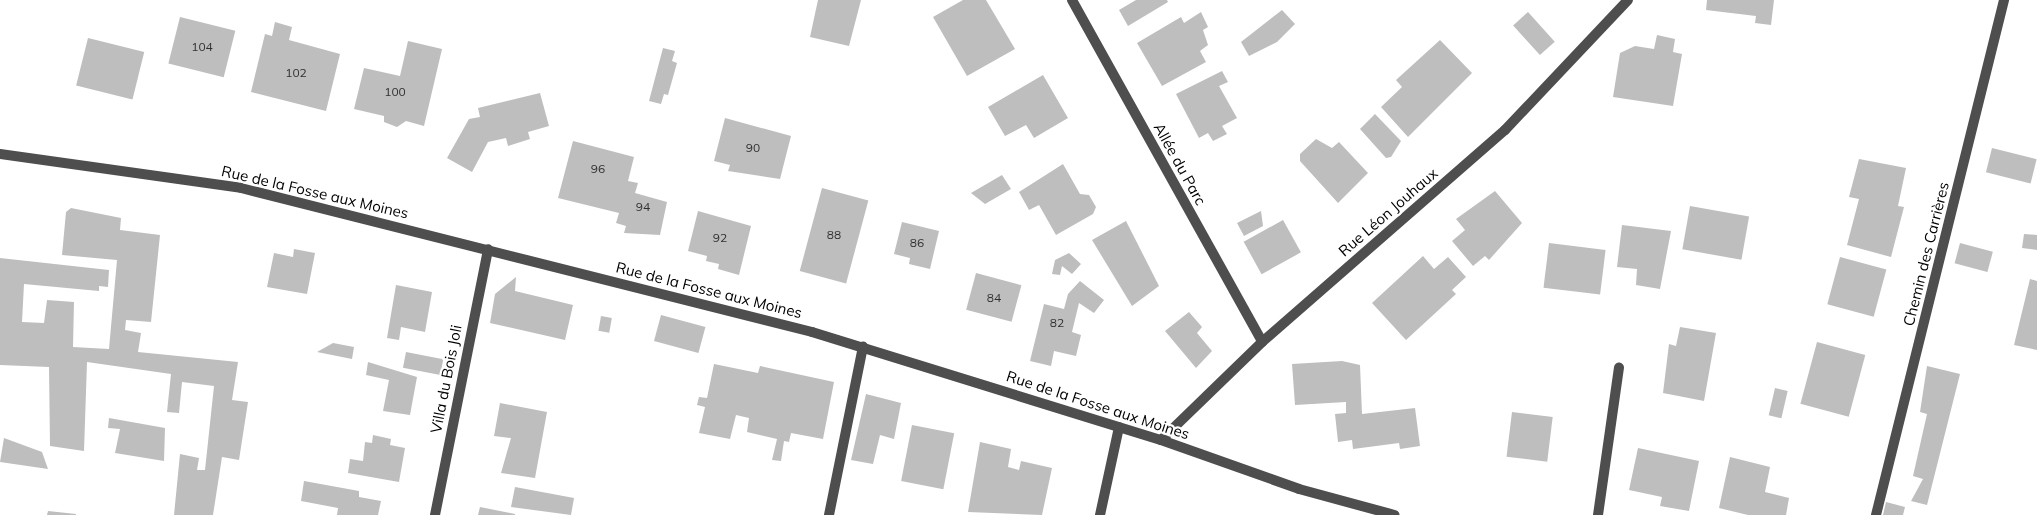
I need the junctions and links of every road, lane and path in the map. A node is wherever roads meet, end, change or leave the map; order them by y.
1 (1072, 0) edge
2 (1628, 0) edge
3 (2004, 0) edge
4 (0, 154) edge
5 (488, 249) junction
6 (1262, 342) junction
7 (863, 346) junction
8 (1619, 367) dead end
9 (1119, 427) junction
10 (1161, 440) junction
11 (435, 515) edge
12 (829, 515) edge
13 (1100, 515) edge
14 (1395, 515) edge
15 (1598, 515) edge
16 (1876, 515) edge

1 - 6 street, Allée du Parc
2 - 6 street, Rue Léon Jouhaux
3 - 16 street, Chemin des Carrières
4 - 5 street, Rue de la Fosse aux Moines
5 - 7 street, Rue de la Fosse aux Moines
5 - 11 street, Villa du Bois Joli
6 - 10 street, Rue Léon Jouhaux
7 - 9 street, Rue de la Fosse aux Moines
7 - 12 street
8 - 15 street
9 - 10 street, Rue de la Fosse aux Moines
9 - 13 street
10 - 14 street, Rue de la Fosse aux Moines

